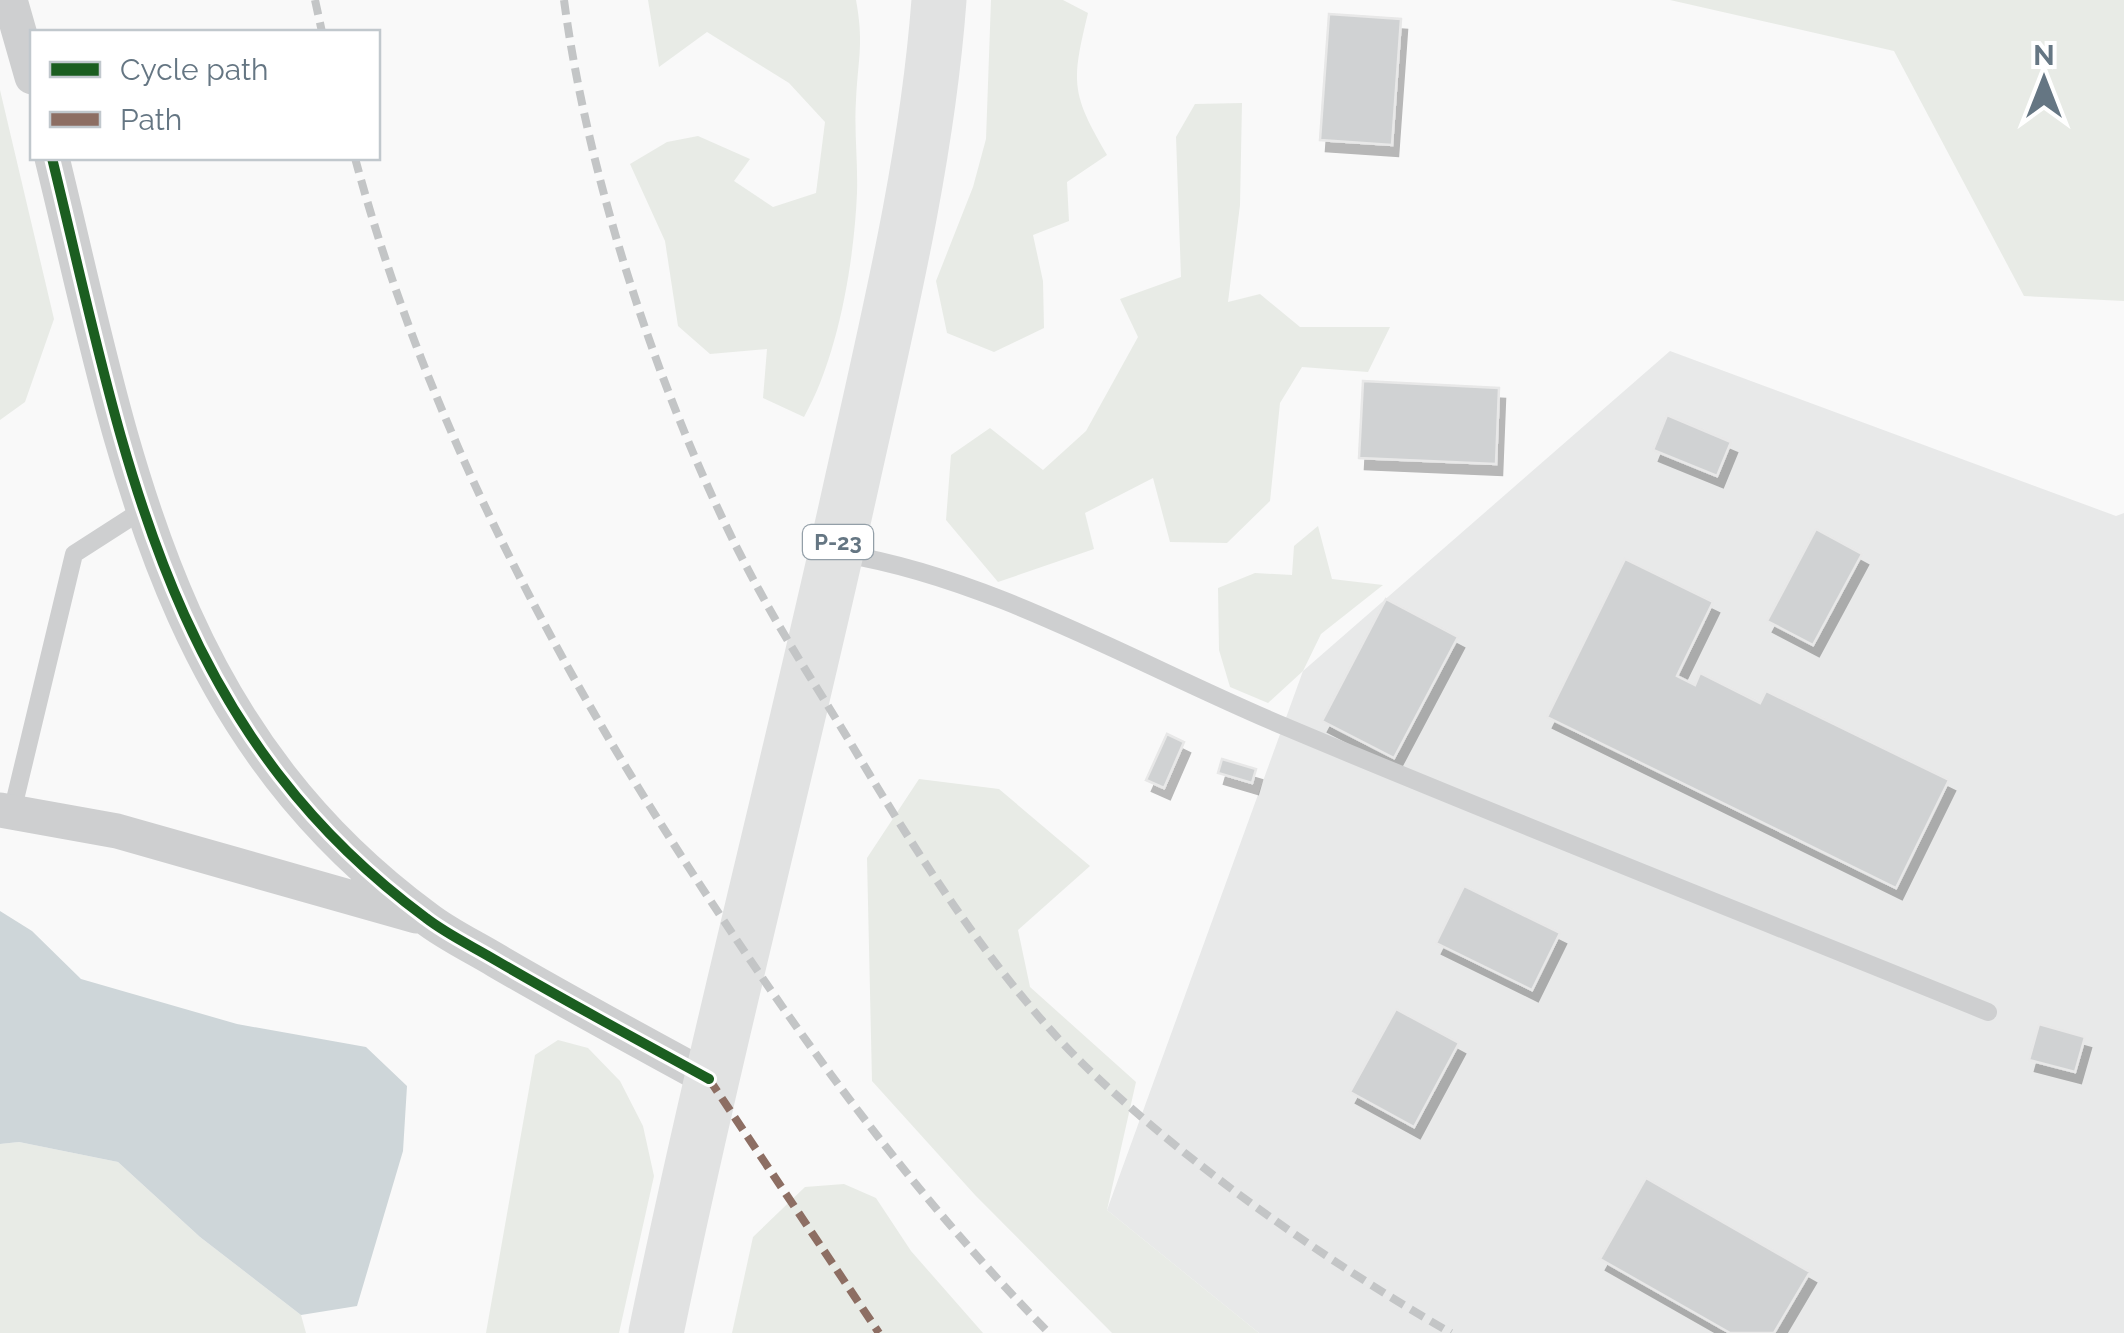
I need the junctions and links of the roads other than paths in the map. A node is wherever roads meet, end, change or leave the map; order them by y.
1 (10, 0) edge
2 (939, 0) edge
3 (30, 70) edge
4 (53, 160) edge
5 (142, 511) junction
6 (836, 553) junction
7 (6, 811) edge
8 (426, 919) junction
9 (1988, 1012) dead end
10 (709, 1079) junction
11 (656, 1333) edge

1 - 3 street
2 - 6 main road, Р-23
4 - 5 street
5 - 7 lane
5 - 8 street
6 - 9 lane
6 - 10 main road, Р-23
7 - 8 street
8 - 10 street
10 - 11 main road, Р-23

